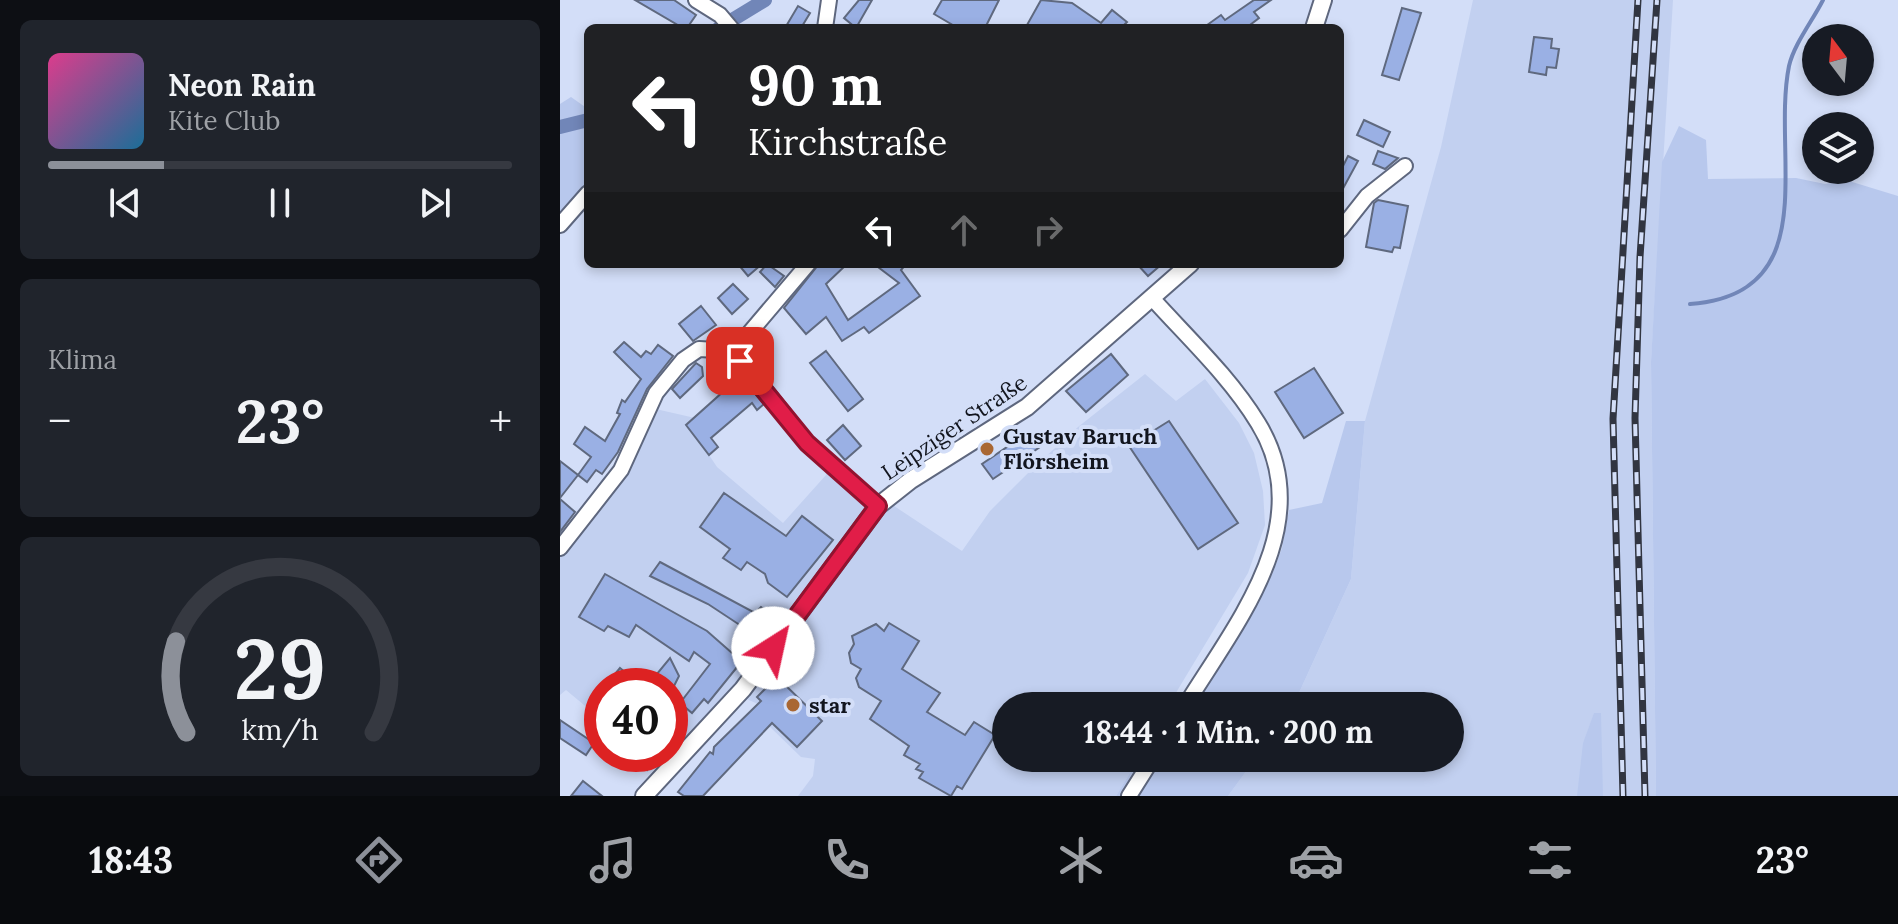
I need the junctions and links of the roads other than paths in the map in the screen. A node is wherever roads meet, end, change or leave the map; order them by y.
1 (696, 0) edge
2 (829, 0) edge
3 (1323, 0) edge
4 (728, 24) edge
5 (826, 24) edge
6 (1315, 24) edge
7 (1405, 166) dead end
8 (584, 198) edge
9 (560, 225) edge
10 (1344, 225) edge
11 (805, 268) edge
12 (1186, 268) edge
13 (1152, 298) junction
14 (734, 351) junction
15 (878, 506) junction
16 (564, 543) edge
17 (1193, 692) edge
18 (1144, 772) edge
19 (644, 796) edge
20 (1129, 796) edge

1 - 4 street
2 - 5 street
3 - 6 street
7 - 10 street
8 - 9 street
11 - 14 street
12 - 13 street, Leipziger Straße
13 - 15 street, Leipziger Straße
13 - 17 street
14 - 15 street
14 - 16 street
15 - 19 street, Leipziger Straße
18 - 20 street

